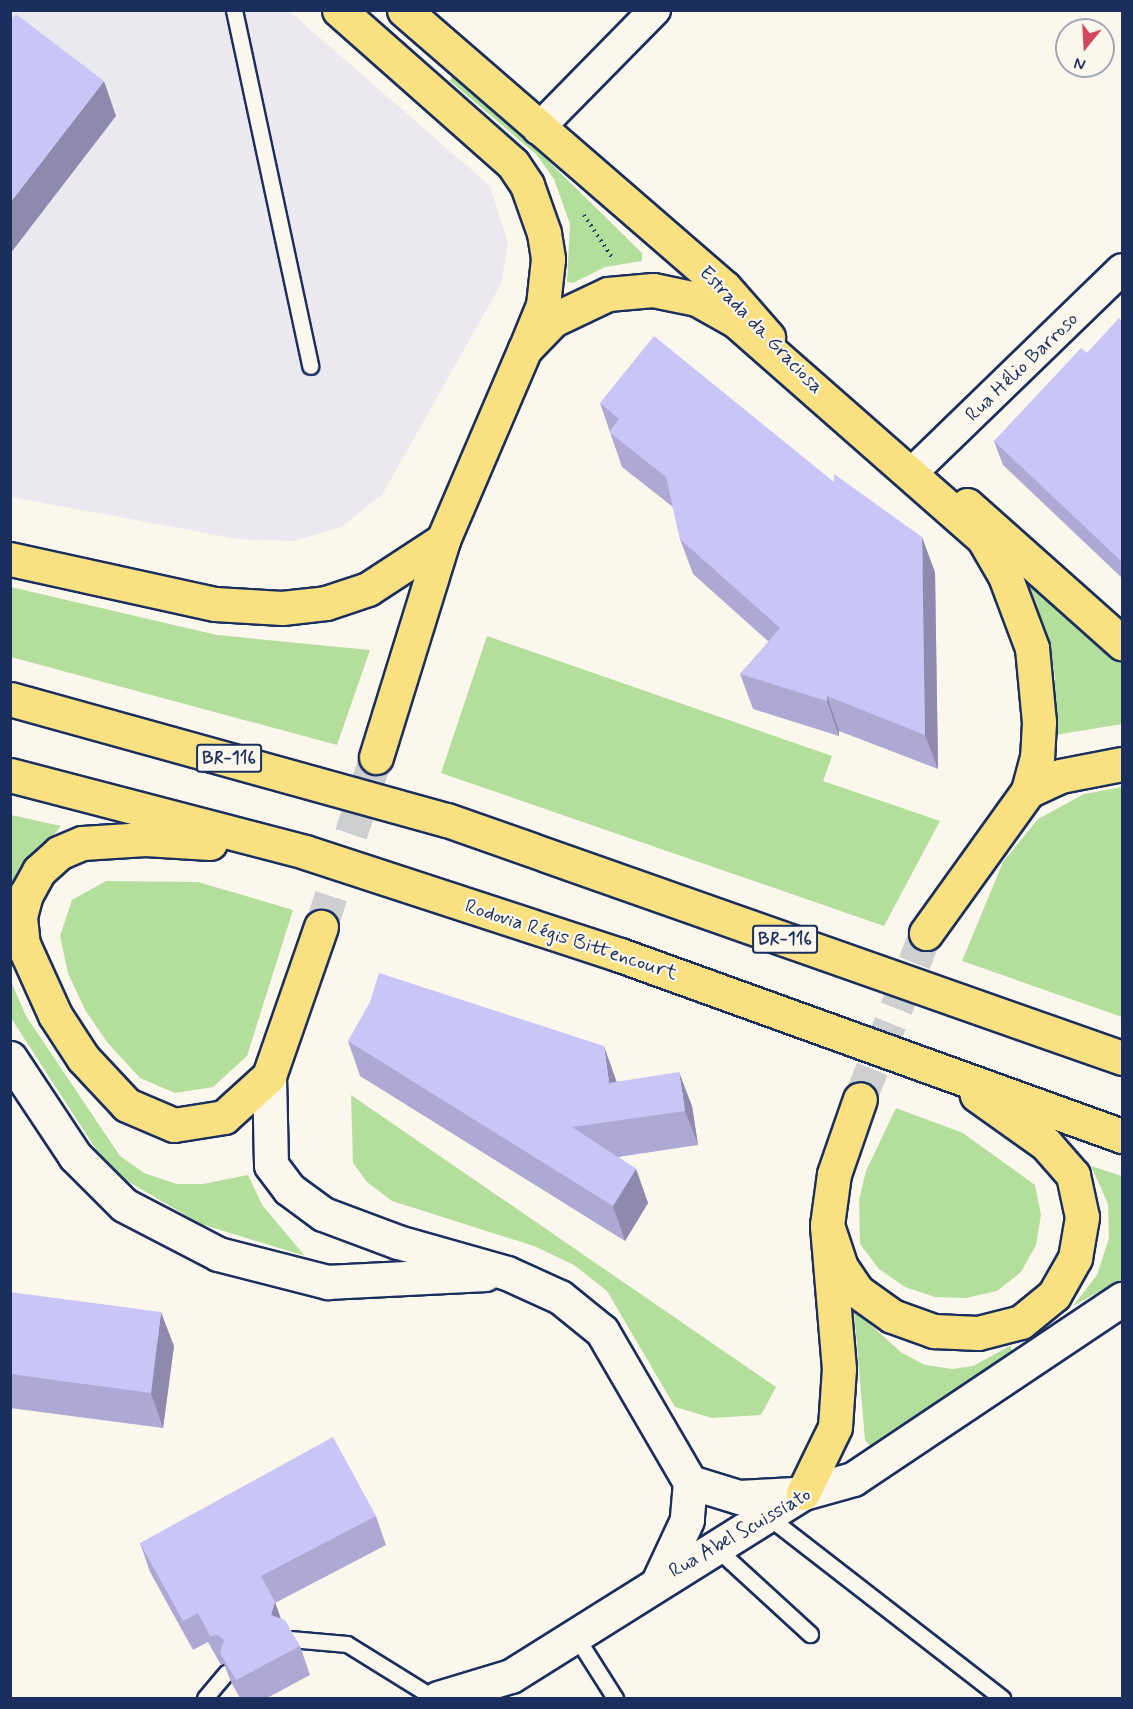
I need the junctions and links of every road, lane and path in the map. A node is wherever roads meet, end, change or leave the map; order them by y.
1 (234, 10) edge
2 (339, 10) edge
3 (404, 10) edge
4 (655, 10) edge
5 (538, 129) junction
6 (582, 213) dead end
7 (1122, 269) edge
8 (608, 294) junction
9 (525, 349) junction
10 (310, 366) dead end
11 (815, 390) junction
12 (921, 464) junction
13 (443, 540) junction
14 (10, 559) edge
15 (1122, 643) edge
16 (10, 699) edge
17 (376, 757) tunnel mouth
18 (1122, 765) edge
19 (10, 775) edge
20 (1028, 791) junction
21 (305, 852) junction
22 (321, 927) tunnel mouth
23 (926, 933) tunnel mouth
24 (10, 1058) edge
25 (1122, 1058) edge
26 (932, 1067) junction
27 (269, 1076) junction
28 (860, 1099) tunnel mouth
29 (1122, 1136) edge
30 (828, 1225) junction
31 (507, 1273) junction
32 (1122, 1299) edge
33 (690, 1482) junction
34 (803, 1493) junction
35 (766, 1515) junction
36 (715, 1546) junction
37 (659, 1580) junction
38 (810, 1634) dead end
39 (575, 1635) junction
40 (290, 1639) edge
41 (226, 1674) edge
42 (501, 1687) edge
43 (206, 1698) edge
44 (436, 1698) edge
45 (615, 1698) edge
46 (1002, 1698) edge

1 - 10 lane
2 - 9 main road
3 - 5 main road, Estrada da Graciosa
4 - 5 street
5 - 11 main road, Estrada da Graciosa
6 - 8 path
7 - 12 street, Rua Hélio Barroso
8 - 9 main road
8 - 11 main road
9 - 13 main road
11 - 12 main road, Estrada da Graciosa
11 - 20 main road
12 - 15 main road, Estrada da Graciosa
13 - 14 main road
13 - 17 main road
16 - 25 main road, BR-116
18 - 20 main road
19 - 21 main road, Rodovia Régis Bittencourt
20 - 23 main road
21 - 26 main road, Rodovia Régis Bittencourt
21 - 27 main road
22 - 27 main road
24 - 31 main road
26 - 29 main road, Rodovia Régis Bittencourt
26 - 30 main road
27 - 31 main road
28 - 30 main road
30 - 34 main road
31 - 33 main road
32 - 34 main road, Rua Abel Scuissiato
33 - 34 main road
33 - 37 main road
34 - 35 main road, Rua Abel Scuissiato
35 - 36 main road, Rua Abel Scuissiato
35 - 46 lane
36 - 37 main road, Rua Abel Scuissiato
36 - 38 lane
37 - 39 main road, Rua Abel Scuissiato
39 - 42 main road, Rua Abel Scuissiato
39 - 45 lane
40 - 44 lane
41 - 43 lane
42 - 44 main road, Rua Abel Scuissiato

